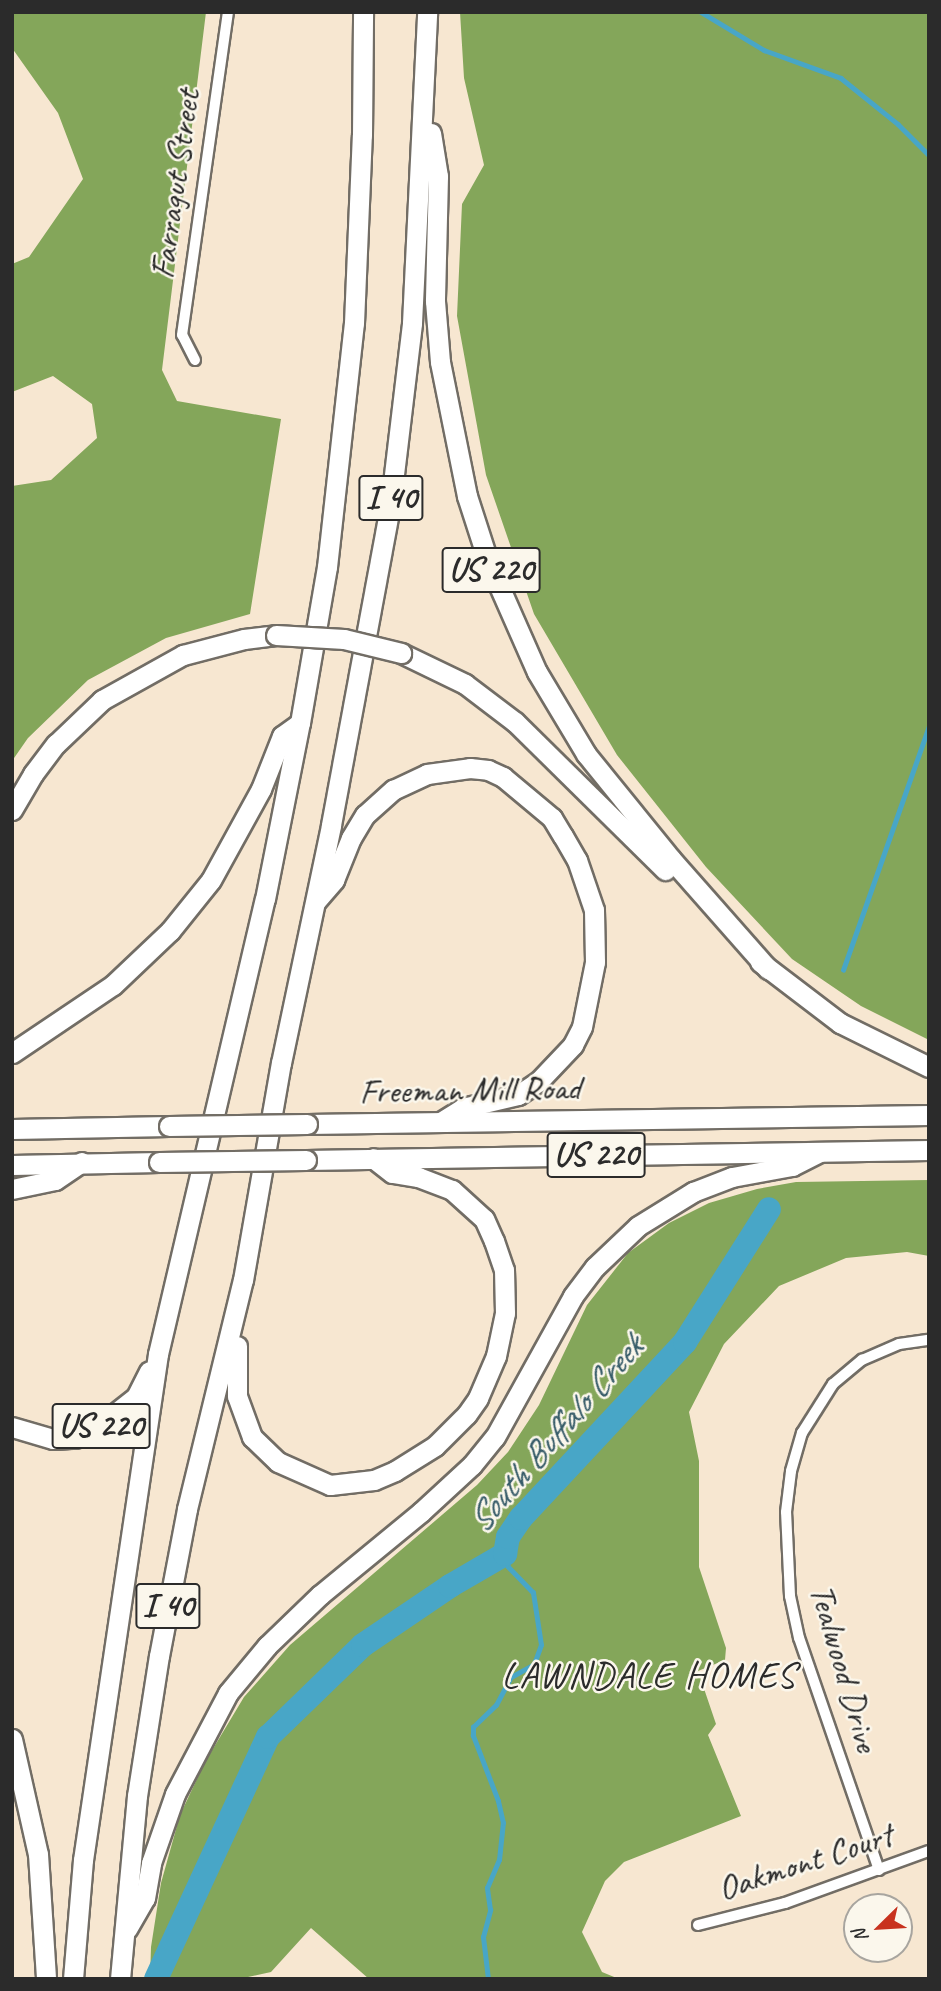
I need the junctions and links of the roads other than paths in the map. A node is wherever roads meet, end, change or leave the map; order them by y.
1 (228, 12) edge
2 (363, 12) edge
3 (427, 12) edge
4 (424, 88) junction
5 (195, 360) dead end
6 (300, 723) junction
7 (12, 810) edge
8 (315, 901) junction
9 (768, 969) junction
10 (12, 1053) edge
11 (929, 1067) edge
12 (929, 1115) edge
13 (441, 1122) junction
14 (12, 1129) edge
15 (929, 1150) edge
16 (820, 1152) junction
17 (373, 1157) junction
18 (82, 1162) junction
19 (12, 1165) edge
20 (12, 1189) edge
21 (243, 1280) junction
22 (929, 1340) edge
23 (158, 1354) junction
24 (12, 1427) edge
25 (12, 1739) edge
26 (929, 1851) edge
27 (879, 1870) junction
28 (698, 1925) dead end
29 (123, 1936) junction
30 (47, 1979) edge
31 (73, 1979) edge
32 (120, 1979) edge

1 - 5 street, Farragut Street
2 - 6 highway, I 40
3 - 4 highway, I 40
4 - 8 highway, I 40
4 - 9 highway, US 220
6 - 10 highway
6 - 23 highway, I 40
7 - 9 highway, bridge
8 - 13 highway
8 - 21 highway, I 40
9 - 11 highway, US 220
12 - 13 highway, Freeman Mill Road
13 - 14 highway, Freeman Mill Road, bridge
15 - 16 highway, US 220
16 - 17 highway, US 220
16 - 29 highway
17 - 18 highway, US 220, bridge
17 - 21 highway
18 - 19 highway
18 - 20 highway
21 - 29 highway, I 40
22 - 27 street, Tealwood Drive
23 - 24 highway, US 220
23 - 31 highway, I 40
25 - 30 highway
26 - 27 street, Oakmont Court
27 - 28 street, Oakmont Court
29 - 32 highway, I 40

